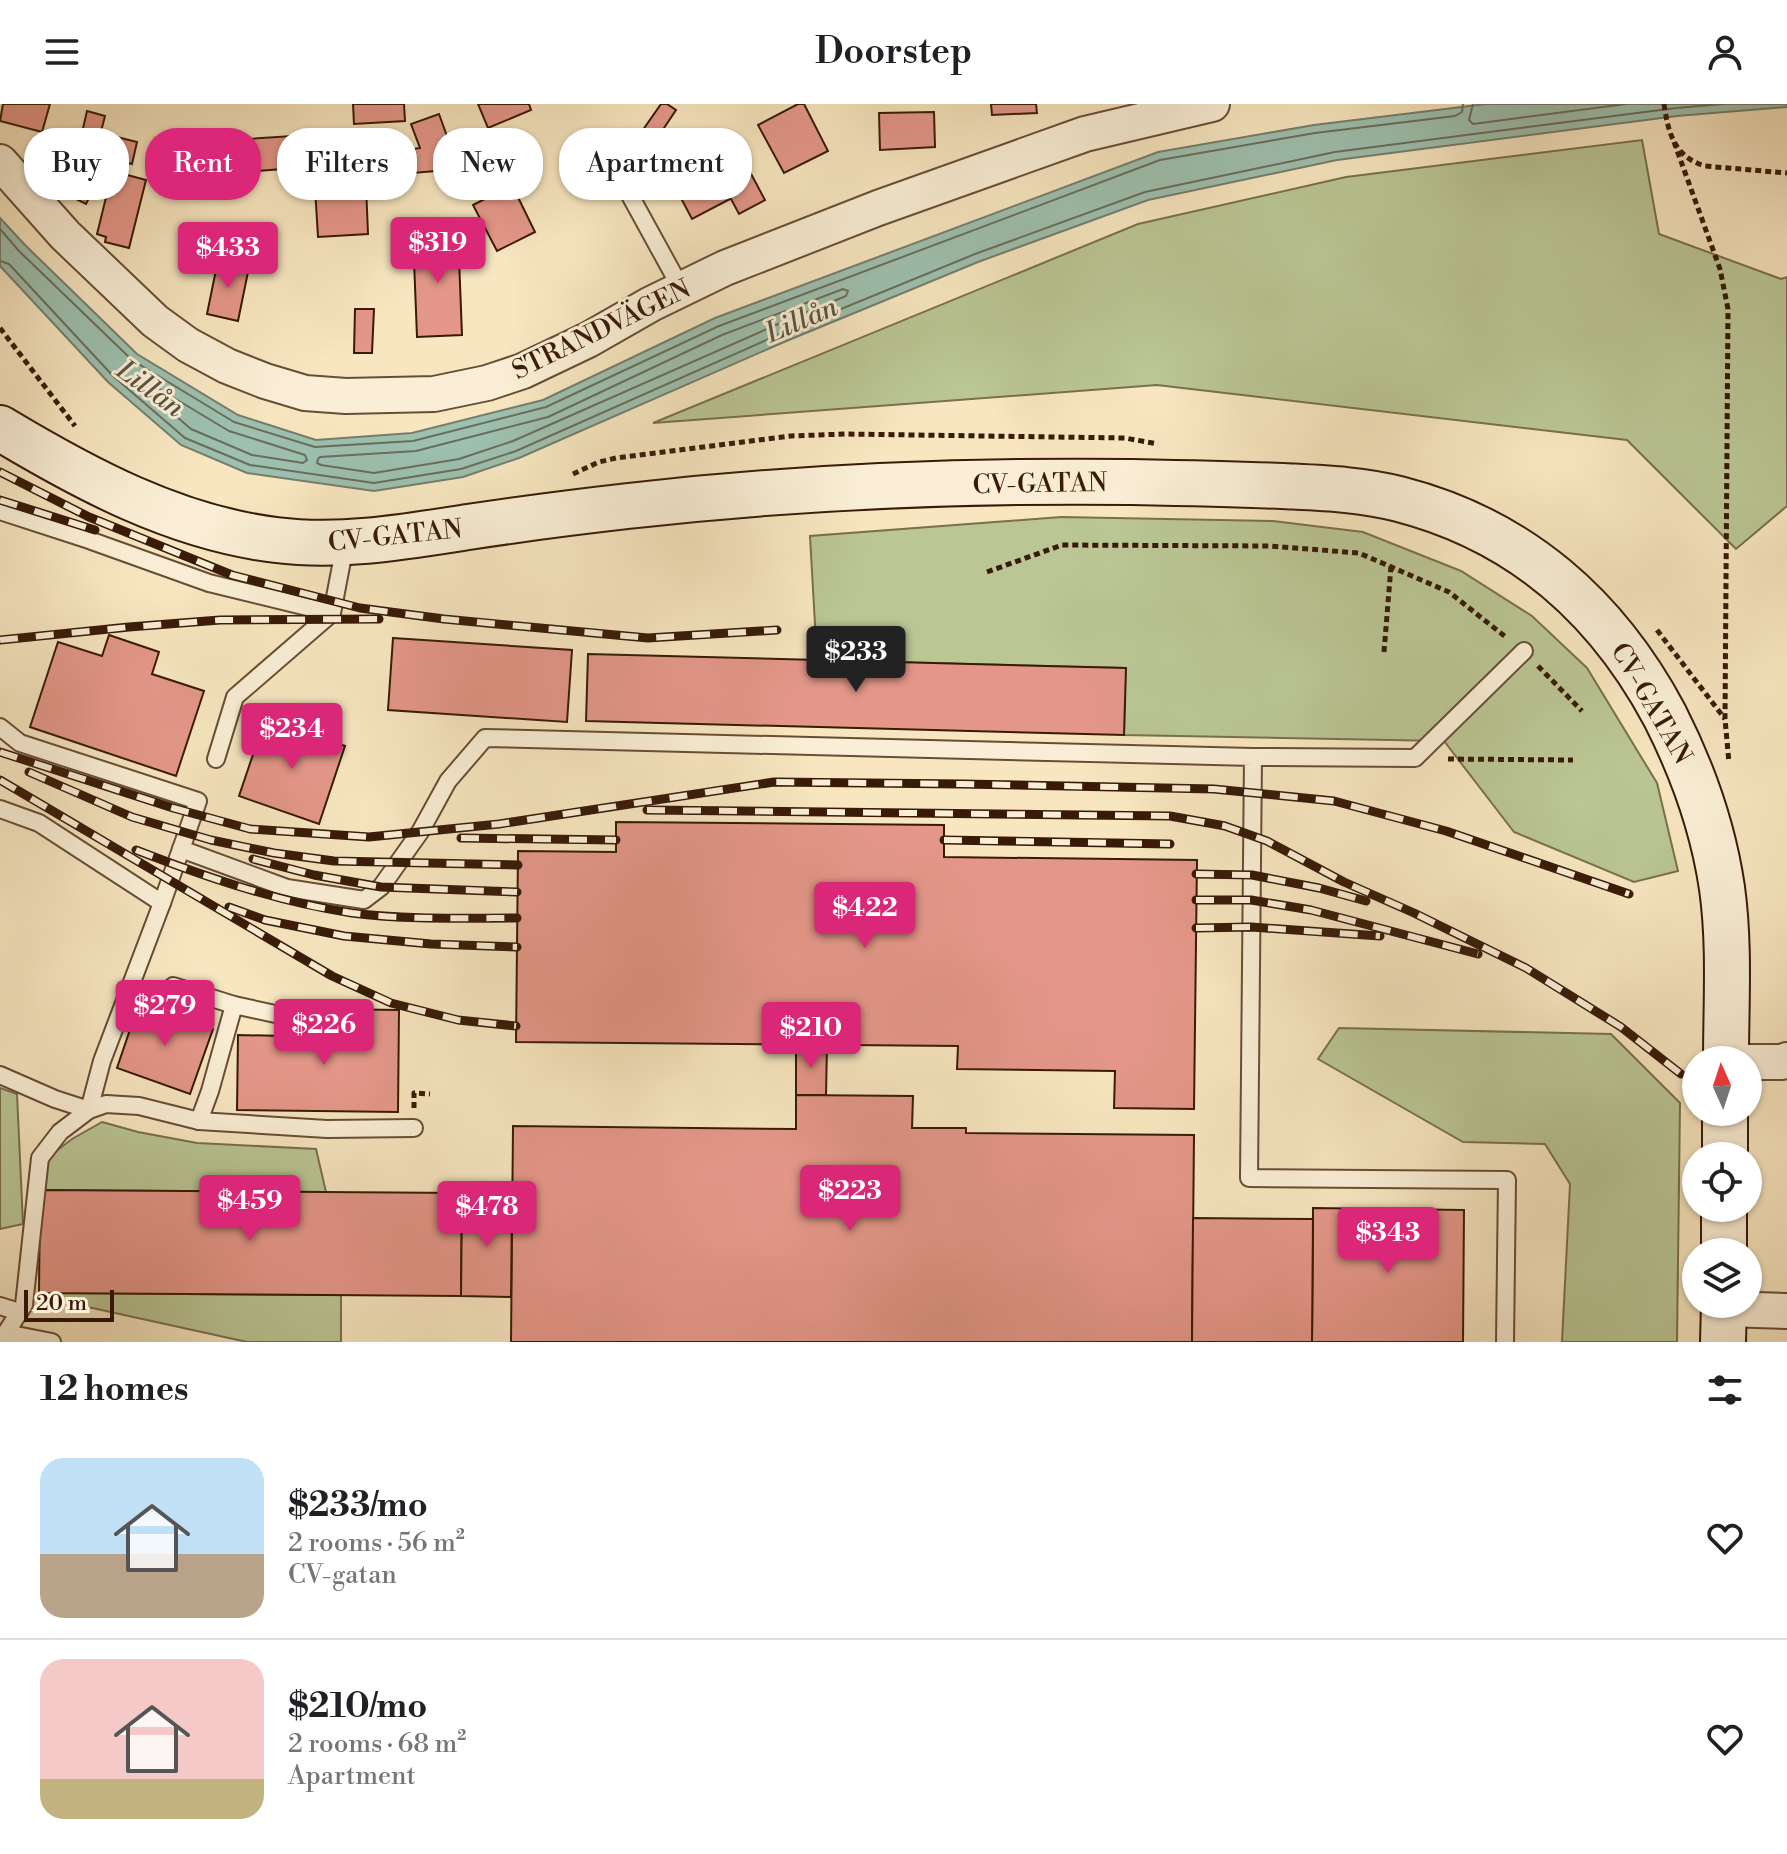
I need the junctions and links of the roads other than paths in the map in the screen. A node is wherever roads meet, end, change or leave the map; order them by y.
1 (1212, 104) edge
2 (1160, 110) edge
3 (0, 162) edge
4 (633, 200) edge
5 (682, 290) junction
6 (0, 428) edge
7 (0, 511) edge
8 (346, 543) junction
9 (332, 613) junction
10 (1524, 651) road end
11 (0, 727) edge
12 (1253, 757) junction
13 (216, 759) dead end
14 (0, 809) edge
15 (181, 849) junction
16 (162, 903) junction
17 (173, 986) dead end
18 (234, 1005) junction
19 (298, 1019) dead end
20 (1726, 1046) edge
21 (1787, 1060) edge
22 (1762, 1062) edge
23 (0, 1075) edge
24 (89, 1110) junction
25 (199, 1121) junction
26 (414, 1128) dead end
27 (0, 1306) edge
28 (1787, 1311) edge
29 (19, 1312) junction
30 (1762, 1314) edge
31 (3, 1338) edge
32 (52, 1342) edge
33 (1505, 1342) edge

1 - 2 street, STRANDVÄGEN
2 - 5 street, STRANDVÄGEN
3 - 5 street, STRANDVÄGEN
4 - 5 lane
6 - 8 street, CV-GATAN
7 - 9 lane
8 - 9 lane
8 - 20 street, CV-GATAN
9 - 13 lane
10 - 12 lane
11 - 15 lane
12 - 15 lane
12 - 33 lane
14 - 16 lane
15 - 16 lane
16 - 24 lane
17 - 18 lane
18 - 19 lane
18 - 25 lane
21 - 22 street
23 - 24 lane
24 - 25 lane
24 - 29 lane
25 - 26 lane
27 - 29 lane
28 - 30 street
29 - 31 lane
31 - 32 lane

